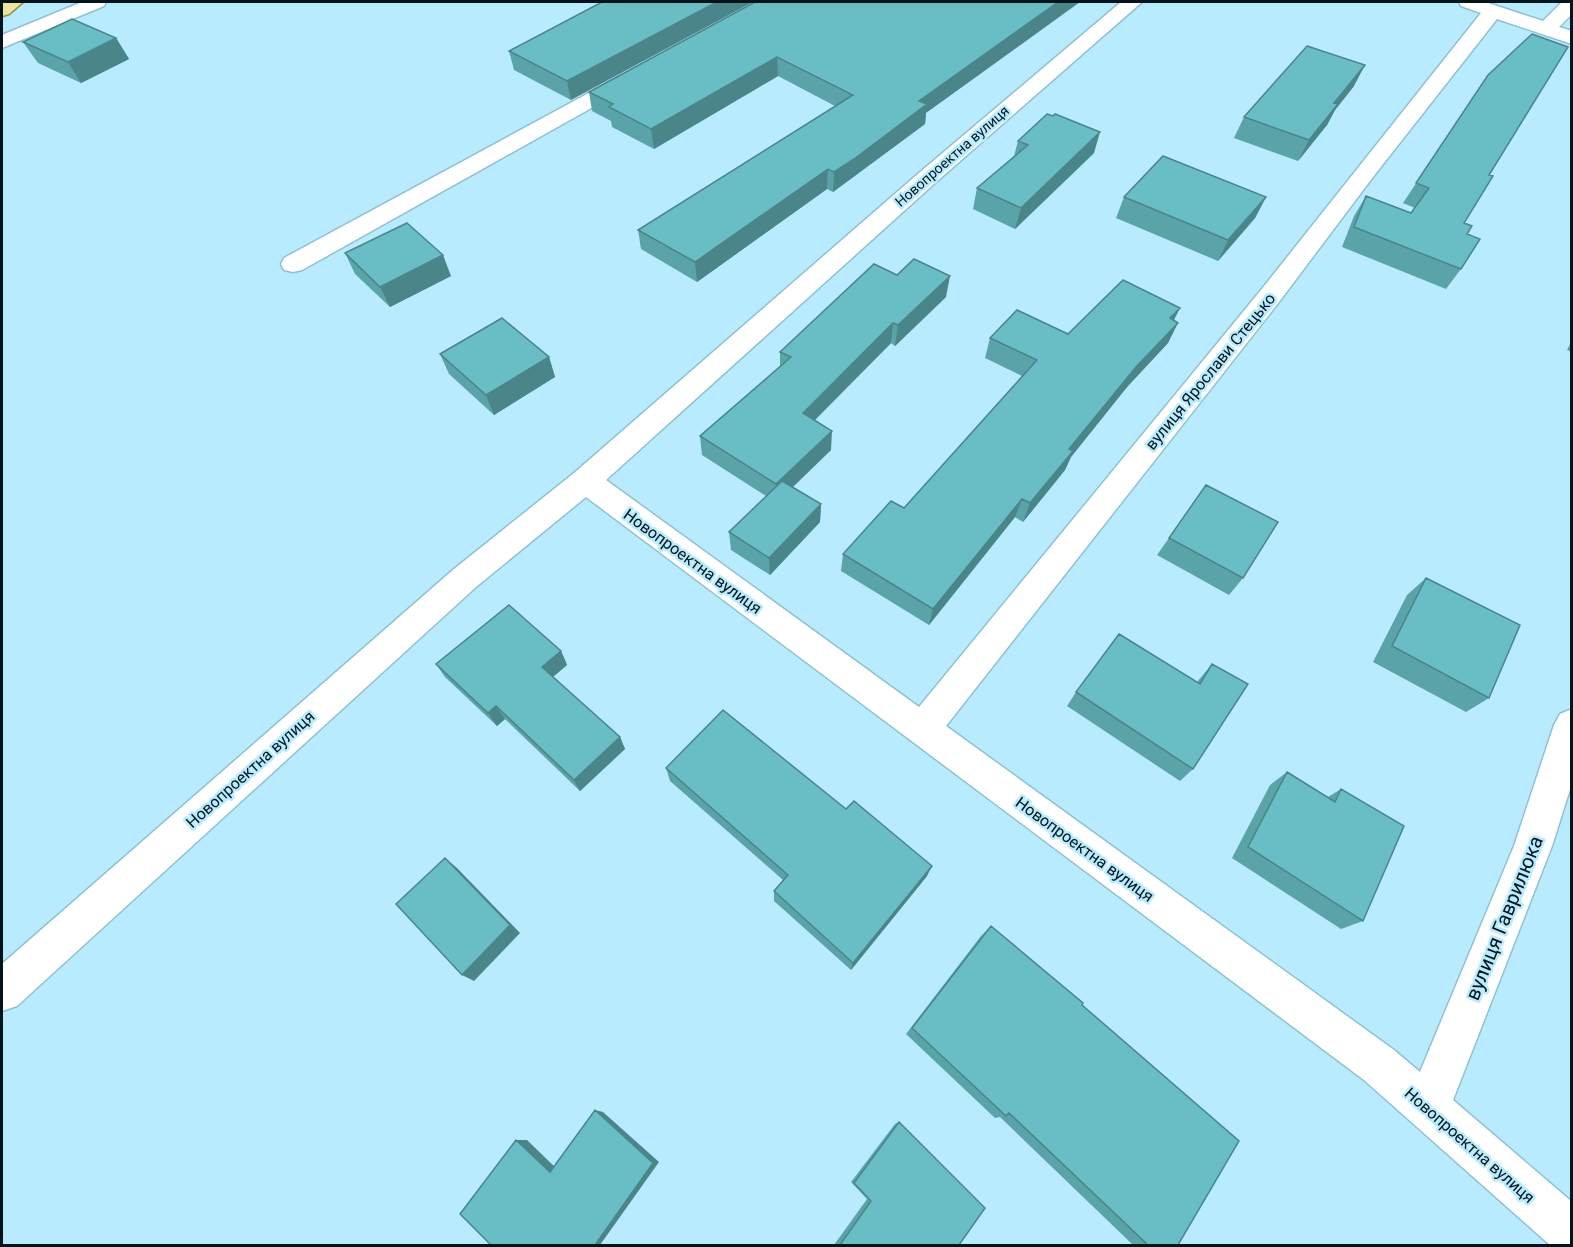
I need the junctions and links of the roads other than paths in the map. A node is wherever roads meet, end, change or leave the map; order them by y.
1 (14, 2) edge
2 (97, 2) edge
3 (1133, 2) edge
4 (1468, 2) edge
5 (1572, 2) edge
6 (2, 10) edge
7 (1494, 10) junction
8 (1546, 29) junction
9 (1572, 38) edge
10 (2, 42) edge
11 (645, 70) edge
12 (293, 264) dead end
13 (585, 481) junction
14 (1572, 725) edge
15 (922, 730) junction
16 (2, 991) edge
17 (1428, 1107) junction
18 (1572, 1233) edge

1 - 6 main road
2 - 10 street
3 - 13 street, Новопроектна вулиця
4 - 7 street
5 - 8 street
7 - 8 street
7 - 15 street, вулиця Ярослави Стецько
8 - 9 street
11 - 12 street
13 - 15 street, Новопроектна вулиця
13 - 16 street, Новопроектна вулиця
14 - 17 street, вулиця Гаврилюка
15 - 17 street, Новопроектна вулиця
17 - 18 street, Новопроектна вулиця

